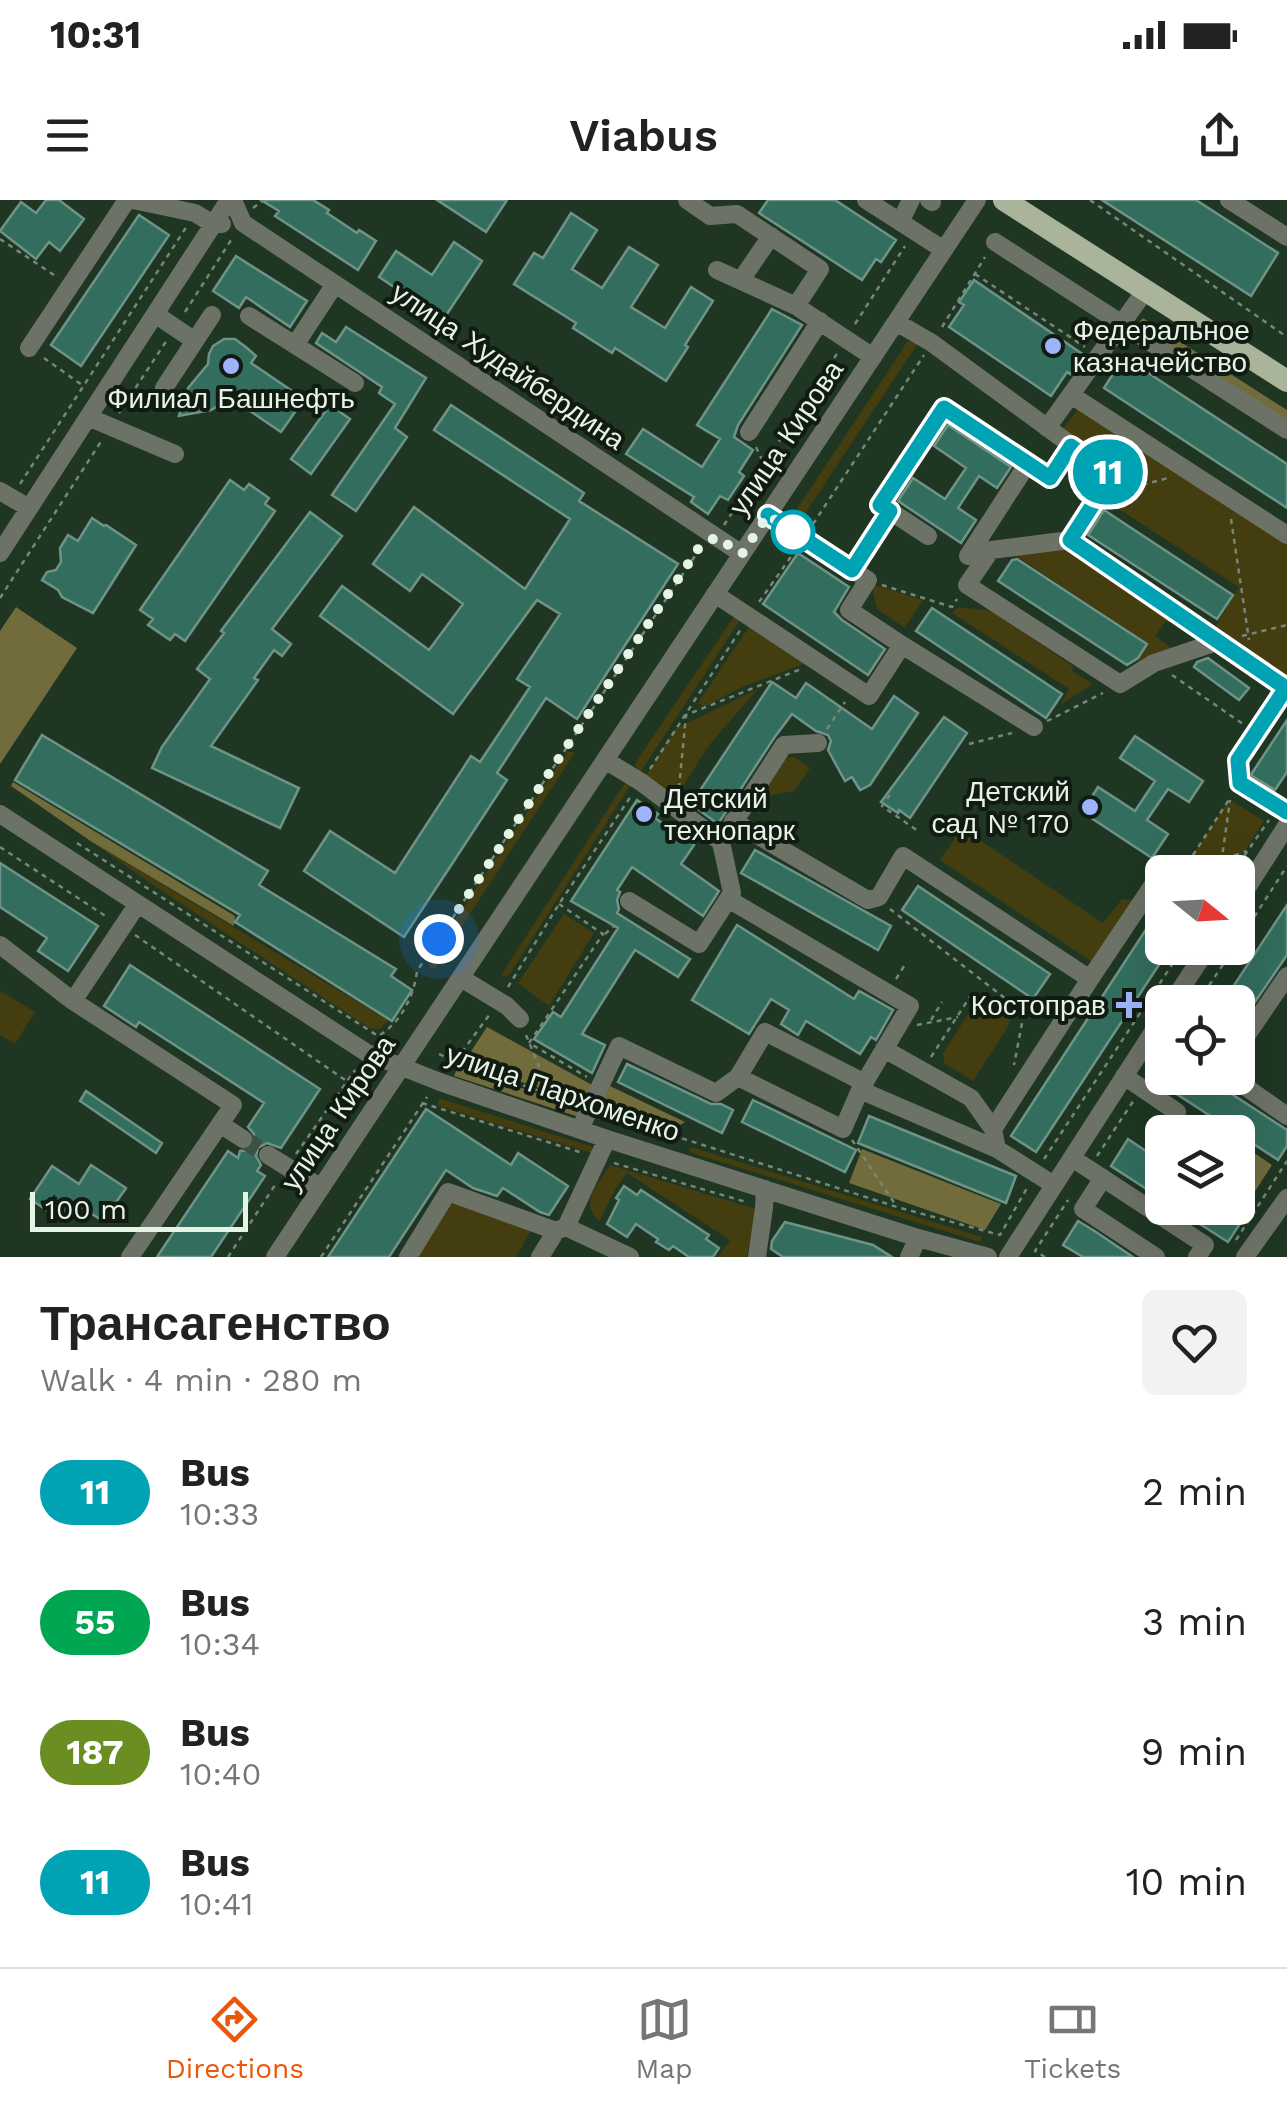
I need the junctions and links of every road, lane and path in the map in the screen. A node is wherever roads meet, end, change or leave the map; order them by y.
1 (130, 200) edge
2 (231, 200) edge
3 (264, 200) edge
4 (686, 200) edge
5 (866, 200) edge
6 (911, 200) edge
7 (977, 200) edge
8 (1004, 200) edge
9 (1090, 200) edge
10 (1229, 200) edge
11 (746, 208) edge
12 (195, 213) junction
13 (247, 216) junction
14 (213, 224) junction
15 (908, 226) junction
16 (771, 236) junction
17 (1287, 237) edge
18 (0, 239) edge
19 (995, 242) joint
20 (944, 250) junction
21 (717, 270) dead end
22 (974, 273) junction
23 (742, 280) junction
24 (335, 284) junction
25 (70, 286) junction
26 (1145, 290) junction
27 (796, 306) junction
28 (155, 314) junction
29 (212, 315) dead end
30 (250, 316) dead end
31 (820, 322) junction
32 (896, 322) junction
33 (1121, 324) junction
34 (1287, 336) edge
35 (846, 338) junction
36 (195, 341) junction
37 (932, 343) junction
38 (295, 345) junction
39 (29, 348) joint
40 (1099, 356) junction
41 (872, 357) junction
42 (1284, 372) edge
43 (355, 383) dead end
44 (84, 386) junction
45 (164, 388) dead end
46 (1070, 395) junction
47 (88, 417) junction
48 (1047, 428) junction
49 (1287, 430) edge
50 (749, 432) joint
51 (104, 437) dead end
52 (1071, 446) junction
53 (175, 454) dead end
54 (1028, 463) junction
55 (764, 464) junction
56 (1188, 472) junction
57 (6, 494) edge
58 (1097, 497) junction
59 (1228, 497) junction
60 (29, 508) junction
61 (890, 511) junction
62 (768, 515) junction
63 (1287, 535) edge
64 (928, 536) dead end
65 (716, 537) junction
66 (804, 538) junction
67 (1070, 540) junction
68 (0, 552) edge
69 (742, 554) junction
70 (968, 556) dead end
71 (860, 575) junction
72 (966, 586) junction
73 (715, 594) junction
74 (0, 598) edge
75 (750, 616) junction
76 (1287, 625) edge
77 (1248, 634) junction
78 (1217, 642) junction
79 (902, 645) junction
80 (819, 662) junction
81 (1154, 663) junction
82 (1253, 666) junction
83 (1120, 684) junction
84 (1286, 686) edge
85 (855, 687) junction
86 (686, 715) junction
87 (1034, 727) junction
88 (1256, 732) junction
89 (818, 743) joint
90 (970, 744) dead end
91 (605, 760) junction
92 (641, 782) junction
93 (890, 795) dead end
94 (677, 810) junction
95 (1282, 810) edge
96 (0, 814) edge
97 (733, 822) junction
98 (1287, 825) edge
99 (918, 831) dead end
100 (66, 836) dead end
101 (721, 842) junction
102 (0, 847) edge
103 (1248, 850) junction
104 (1195, 855) edge
105 (1223, 855) edge
106 (1235, 855) edge
107 (1245, 855) edge
108 (1287, 866) edge
109 (1255, 875) edge
110 (880, 897) junction
111 (1145, 897) edge
112 (728, 899) junction
113 (629, 901) dead end
114 (559, 904) junction
115 (137, 906) junction
116 (1255, 916) edge
117 (123, 926) junction
118 (614, 926) dead end
119 (604, 934) junction
120 (0, 946) edge
121 (1172, 965) edge
122 (1287, 976) edge
123 (460, 978) junction
124 (1090, 979) junction
125 (973, 992) dead end
126 (73, 1001) junction
127 (499, 1001) junction
128 (942, 1002) dead end
129 (958, 1016) junction
130 (520, 1018) joint
131 (930, 1021) junction
132 (1255, 1023) edge
133 (896, 1030) junction
134 (529, 1043) junction
135 (1145, 1046) edge
136 (884, 1049) junction
137 (439, 1054) dead end
138 (455, 1062) junction
139 (401, 1067) junction
140 (449, 1070) dead end
141 (922, 1070) junction
142 (1124, 1076) junction
143 (738, 1077) junction
144 (348, 1082) dead end
145 (1022, 1084) junction
146 (1145, 1084) edge
147 (601, 1085) junction
148 (862, 1086) junction
149 (1142, 1089) junction
150 (1255, 1093) edge
151 (550, 1094) junction
152 (428, 1096) dead end
153 (422, 1103) junction
154 (590, 1109) junction
155 (1177, 1112) dead end
156 (1287, 1116) edge
157 (220, 1124) junction
158 (993, 1128) junction
159 (580, 1129) junction
160 (607, 1138) junction
161 (243, 1139) tunnel mouth
162 (856, 1146) dead end
163 (997, 1149) junction
164 (268, 1154) tunnel mouth
165 (598, 1158) junction
166 (1072, 1158) junction
167 (1287, 1162) edge
168 (1035, 1173) junction
169 (1096, 1174) junction
170 (1054, 1185) junction
171 (321, 1188) junction
172 (765, 1198) junction
173 (1287, 1198) edge
174 (1067, 1202) dead end
175 (897, 1207) junction
176 (1278, 1224) edge
177 (561, 1229) junction
178 (918, 1238) junction
179 (1240, 1249) edge
180 (130, 1257) edge
181 (275, 1257) edge
182 (321, 1257) edge
183 (408, 1257) edge
184 (540, 1257) edge
185 (630, 1257) edge
186 (757, 1257) edge
187 (909, 1257) edge
188 (988, 1257) edge
189 (1008, 1257) edge
190 (1045, 1257) edge
191 (1156, 1257) edge
192 (1197, 1257) edge

1 - 12 street
1 - 25 street
2 - 13 street
2 - 14 street
3 - 13 path
4 - 11 street
5 - 15 street
6 - 15 street
7 - 20 street, улица Кирова
8 - 26 main road
9 - 34 path
10 - 17 street
11 - 16 street
12 - 14 street
12 - 44 path
13 - 14 street
13 - 24 street, улица Худайбердина
14 - 28 street
15 - 20 street
15 - 35 path
16 - 23 street
16 - 27 street
18 - 25 path
19 - 22 path
19 - 33 street
20 - 32 street, улица Кирова
21 - 23 street
22 - 37 path
22 - 40 path
23 - 27 street
24 - 38 street
24 - 65 street, улица Худайбердина
25 - 39 street
26 - 33 street
26 - 42 main road
27 - 31 street
28 - 36 street
28 - 47 street
29 - 36 street
30 - 38 street
31 - 35 street
31 - 50 street
32 - 37 street
32 - 41 street, улица Кирова
33 - 40 street
33 - 49 street
35 - 41 street
35 - 55 path
36 - 45 street
37 - 48 street
37 - 66 path
38 - 43 street
39 - 44 path
40 - 46 street
41 - 62 street, улица Кирова
44 - 57 path
46 - 48 street
46 - 56 street
47 - 53 street
47 - 60 street
48 - 52 street
50 - 55 path
51 - 74 path
52 - 54 street
52 - 58 street
54 - 61 street
54 - 70 street
55 - 65 path
56 - 58 path
56 - 59 street
57 - 60 street
58 - 67 street
59 - 63 street
59 - 77 path
60 - 68 street
61 - 64 street
61 - 71 street
62 - 66 street
62 - 69 street, улица Кирова
65 - 69 street, улица Худайбердина
65 - 100 path
66 - 71 street
66 - 75 path
67 - 72 street
67 - 78 street
69 - 73 street, улица Кирова
71 - 72 path
71 - 79 street
72 - 83 street
73 - 75 street
73 - 91 street, улица Кирова
75 - 80 street
75 - 86 path
76 - 77 path
77 - 78 path
77 - 82 path
78 - 81 street
78 - 82 street
79 - 85 street
79 - 87 street
80 - 85 street
80 - 86 path
81 - 83 street
81 - 88 path
82 - 84 street
83 - 87 path
84 - 88 street
85 - 89 path
86 - 92 path
86 - 94 path
87 - 90 path
88 - 95 street
89 - 97 street
91 - 92 street
91 - 123 street, улица Кирова
92 - 94 street
92 - 114 path
93 - 99 path
94 - 101 street
95 - 103 path
96 - 115 street, улица Пархоменко
97 - 101 street
97 - 110 street
98 - 109 street
101 - 112 street
102 - 117 path
103 - 106 path
103 - 107 path
104 - 105 path
108 - 116 path
110 - 124 street
110 - 145 path
111 - 124 street
112 - 113 street
112 - 133 street
114 - 119 path
114 - 127 path
115 - 117 street
115 - 139 street, улица Пархоменко
117 - 126 street
117 - 144 path
118 - 119 path
119 - 134 path
120 - 126 street
121 - 168 path
122 - 132 street
123 - 127 street
123 - 139 street, улица Кирова
124 - 145 street
125 - 129 path
126 - 157 street
127 - 130 street
127 - 138 path
128 - 131 path
129 - 131 path
129 - 141 path
130 - 134 path
131 - 133 path
133 - 136 street
134 - 147 path
134 - 151 path
135 - 142 street
136 - 141 street
136 - 148 street
137 - 138 path
138 - 140 path
138 - 151 path
139 - 159 street, улица Пархоменко
139 - 171 street, улица Кирова
141 - 158 street
142 - 149 street
142 - 166 street
143 - 147 street
143 - 148 street
143 - 148 street
145 - 158 street
146 - 149 path
147 - 154 street
148 - 163 street
149 - 155 street
149 - 169 path
150 - 156 street
151 - 154 path
152 - 153 path
153 - 165 path
153 - 182 path
154 - 159 street
154 - 175 path
157 - 161 street
157 - 180 street
158 - 163 street
159 - 160 street, улица Пархоменко
160 - 165 street
160 - 172 street, улица Пархоменко
162 - 175 path
163 - 168 street
164 - 171 street
165 - 172 path
165 - 177 street
166 - 169 street
166 - 170 street
167 - 179 path
168 - 170 street
168 - 175 path
169 - 191 street
169 - 192 street
170 - 189 street
171 - 181 street, улица Кирова
172 - 178 street, улица Пархоменко
172 - 186 street
173 - 176 street
174 - 190 path
176 - 179 street
177 - 183 street
177 - 184 street
177 - 185 street
178 - 187 street
178 - 188 street, улица Пархоменко

